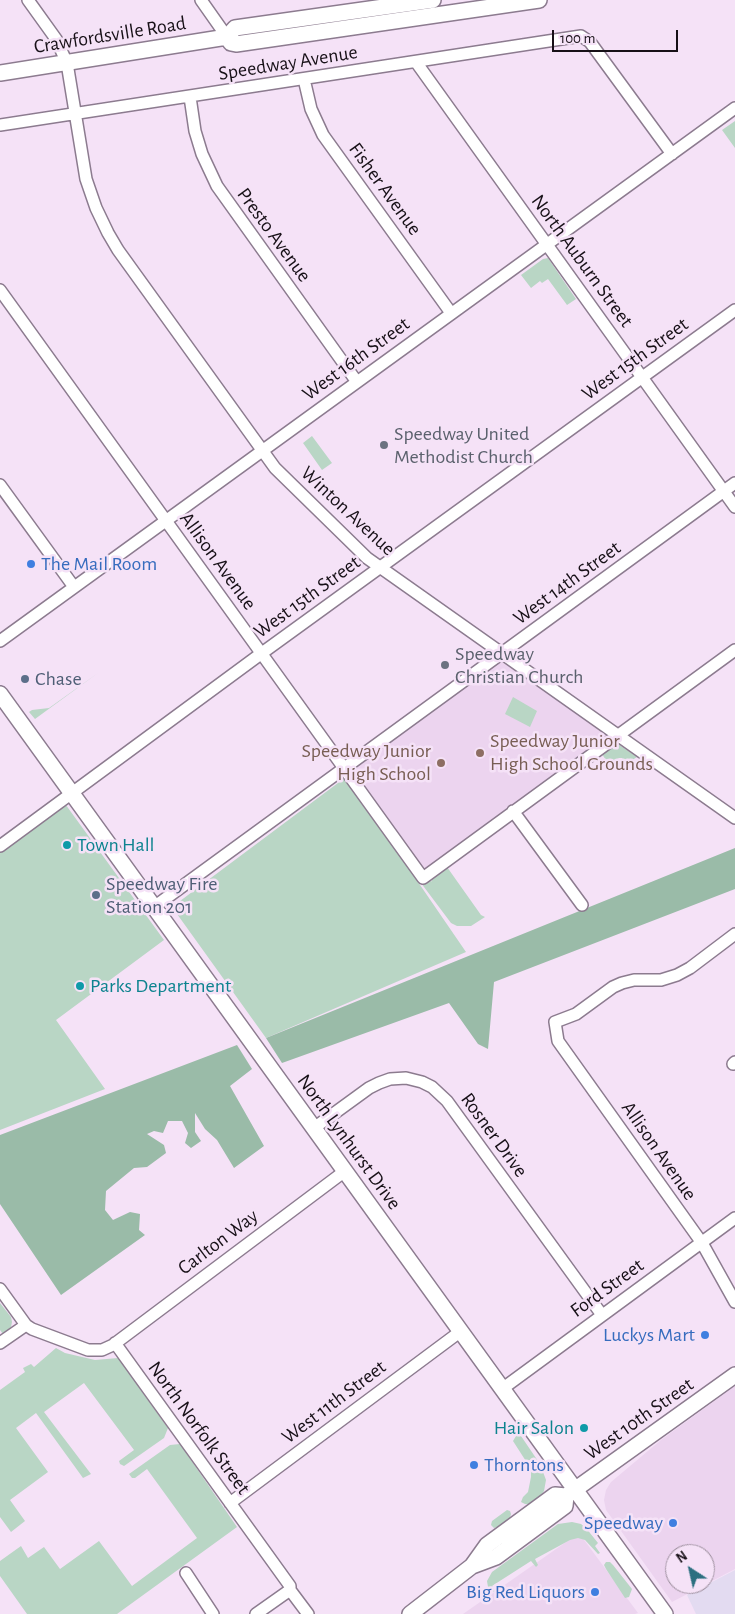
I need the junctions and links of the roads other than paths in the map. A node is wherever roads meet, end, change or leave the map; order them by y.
1 (28, 0) edge
2 (201, 0) edge
3 (433, 0) edge
4 (539, 0) edge
5 (374, 4) edge
6 (388, 22) junction
7 (227, 37) junction
8 (416, 62) junction
9 (67, 63) junction
10 (0, 73) edge
11 (304, 79) junction
12 (190, 97) junction
13 (735, 108) edge
14 (75, 113) junction
15 (0, 124) edge
16 (672, 154) junction
17 (546, 244) junction
18 (0, 290) edge
19 (735, 310) edge
20 (452, 313) junction
21 (642, 377) junction
22 (356, 382) junction
23 (262, 451) junction
24 (735, 484) edge
25 (0, 485) edge
26 (724, 492) junction
27 (735, 507) edge
28 (165, 521) junction
29 (380, 567) junction
30 (74, 587) junction
31 (0, 640) edge
32 (735, 650) edge
33 (262, 653) junction
34 (501, 654) junction
35 (0, 694) edge
36 (618, 736) junction
37 (344, 768) junction
38 (72, 794) junction
39 (514, 811) junction
40 (734, 816) edge
41 (0, 846) edge
42 (582, 905) dead end
43 (154, 908) junction
44 (735, 934) edge
45 (314, 1128) junction
46 (345, 1171) junction
47 (735, 1218) edge
48 (702, 1243) junction
49 (0, 1289) edge
50 (735, 1302) edge
51 (602, 1315) junction
52 (26, 1325) junction
53 (461, 1331) junction
54 (0, 1343) edge
55 (115, 1343) junction
56 (735, 1376) edge
57 (502, 1389) junction
58 (571, 1492) junction
59 (230, 1503) junction
60 (186, 1573) dead end
61 (290, 1590) junction
62 (213, 1614) edge
63 (256, 1614) edge
64 (308, 1614) edge
65 (410, 1614) edge
66 (665, 1614) edge

1 - 9 street
2 - 7 street
3 - 5 main road, Crawfordsville Road
4 - 6 main road, Crawfordsville Road
5 - 6 street
5 - 7 main road, Crawfordsville Road
6 - 7 main road, Crawfordsville Road
7 - 9 main road, Crawfordsville Road
8 - 11 street, Speedway Avenue
8 - 16 street, Speedway Avenue
8 - 17 street, North Auburn Street
9 - 10 main road, Crawfordsville Road
9 - 14 street, Winton Avenue
11 - 12 street, Speedway Avenue
11 - 20 street, Fisher Avenue
12 - 14 street, Speedway Avenue
12 - 22 street, Presto Avenue
13 - 16 street, West 16th Street
14 - 15 street, Speedway Avenue
14 - 23 street, Winton Avenue
16 - 17 street, West 16th Street
17 - 20 street, West 16th Street
17 - 21 street, North Auburn Street
18 - 28 street, Allison Avenue
19 - 21 street, West 15th Street
20 - 22 street, West 16th Street
21 - 26 street, North Auburn Street
21 - 29 street, West 15th Street
22 - 23 street, West 16th Street
23 - 28 street, West 16th Street
23 - 29 street, Winton Avenue
24 - 26 street, West 14th Street
25 - 30 street
26 - 27 street, North Auburn Street
26 - 34 street, West 14th Street
28 - 30 street, West 16th Street
28 - 33 street, Allison Avenue
29 - 33 street, West 15th Street
29 - 34 street, Winton Avenue
30 - 31 street, West 16th Street
32 - 36 street
33 - 37 street, Allison Avenue
33 - 38 street, West 15th Street
34 - 36 street, Winton Avenue
34 - 37 street, West 14th Street
35 - 38 main road, North Lynhurst Drive
36 - 39 street
36 - 40 street, Winton Avenue
37 - 39 street, Allison Avenue
37 - 43 street, West 14th Street
38 - 41 street, West 15th Street
38 - 43 main road, North Lynhurst Drive
39 - 42 street
43 - 45 main road, North Lynhurst Drive
44 - 48 street, Allison Avenue
45 - 46 main road, North Lynhurst Drive
45 - 51 street, Rosner Drive
46 - 53 main road, North Lynhurst Drive
46 - 55 street, Carlton Way
47 - 48 street, Ford Street
48 - 50 street, Allison Avenue
48 - 51 street, Ford Street
49 - 52 street
51 - 57 street, Ford Street
52 - 54 street
52 - 55 street
53 - 57 main road, North Lynhurst Drive
53 - 59 street, West 11th Street
55 - 59 street, North Norfolk Street
56 - 58 main road, West 10th Street
57 - 58 main road, North Lynhurst Drive
58 - 65 main road, West 10th Street
58 - 66 main road, North Lynhurst Drive
59 - 61 street, North Norfolk Street
60 - 62 street
61 - 63 street
61 - 64 street, North Norfolk Street

